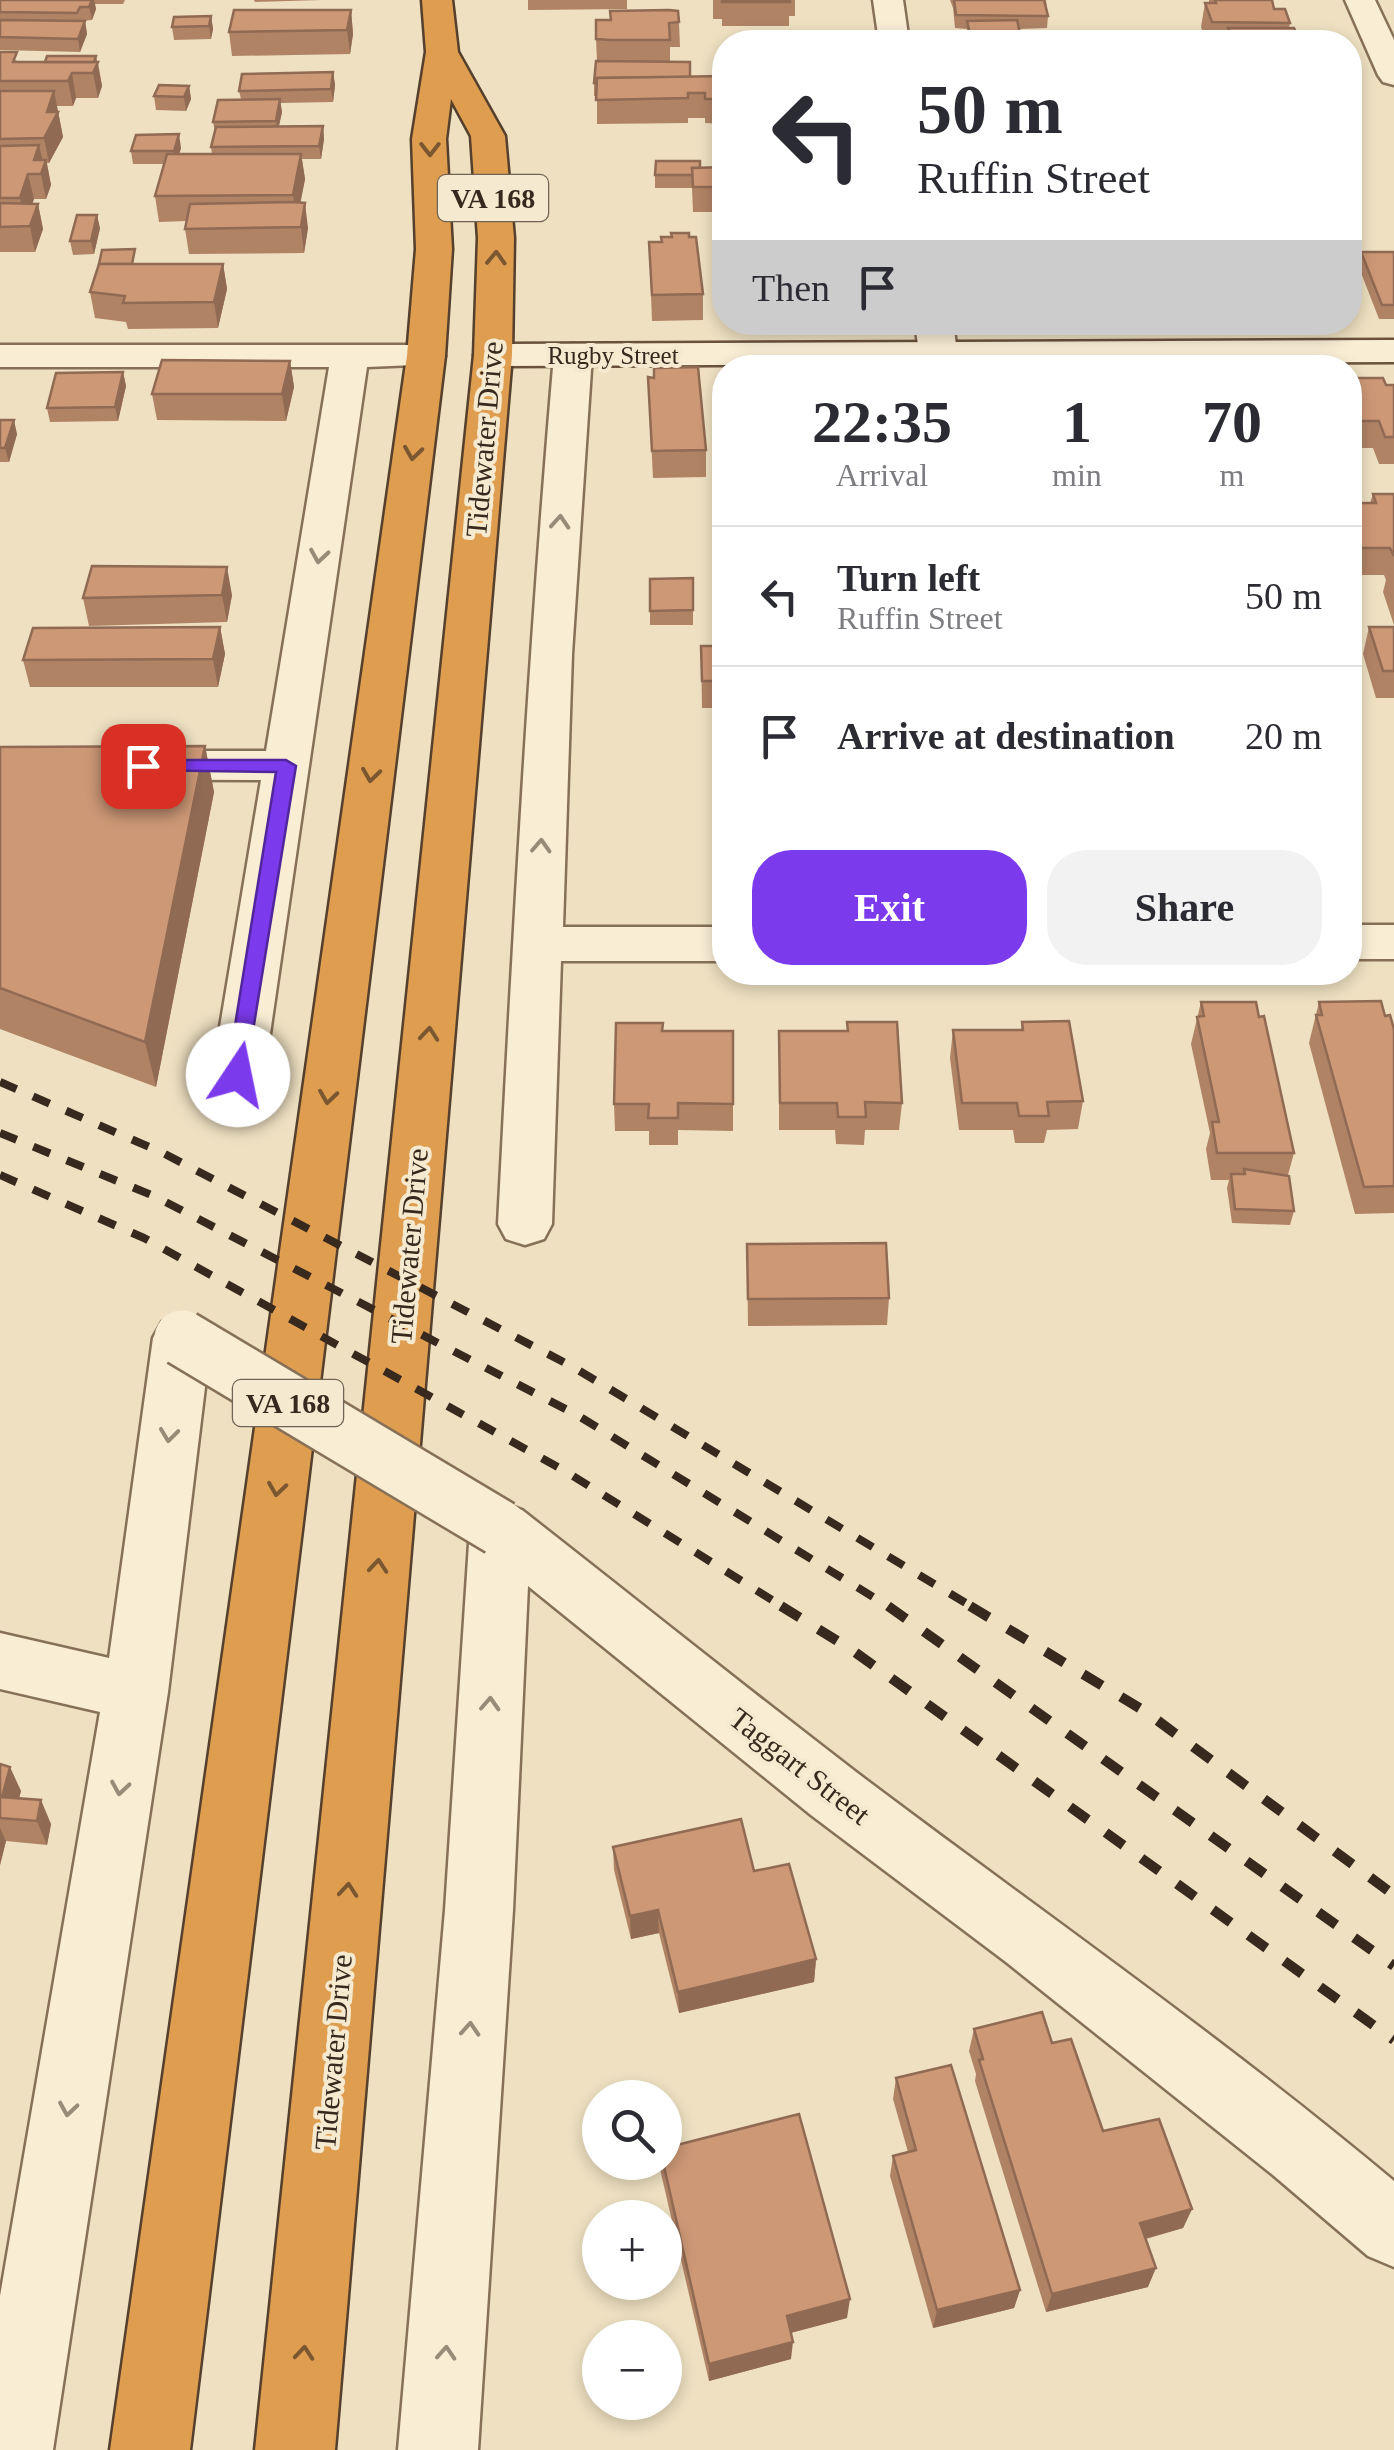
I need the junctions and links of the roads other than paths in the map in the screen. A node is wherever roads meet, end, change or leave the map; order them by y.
1 (437, 0) edge
2 (888, 0) edge
3 (1360, 0) edge
4 (892, 30) edge
5 (442, 52) junction
6 (1394, 76) edge
7 (938, 348) edge
8 (1394, 350) edge
9 (493, 355) junction
10 (0, 356) edge
11 (350, 356) junction
12 (426, 356) junction
13 (572, 356) junction
14 (0, 766) edge
15 (286, 766) junction
16 (1362, 942) edge
17 (1394, 942) edge
18 (536, 944) junction
19 (712, 944) edge
20 (238, 1075) dead end
21 (526, 1224) dead end
22 (500, 1528) junction
23 (0, 1660) edge
24 (136, 1692) junction
25 (1394, 2230) edge
26 (12, 2450) edge
27 (150, 2450) edge
28 (295, 2450) edge
29 (438, 2450) edge

1 - 5 highway, Tidewater Drive / VA 168
2 - 4 street
3 - 6 street
9 -> 5 highway, Tidewater Drive / VA 168
5 -> 12 highway, Tidewater Drive / VA 168
7 - 8 street, Rugby Street
7 - 13 street, Rugby Street
9 - 13 street, Rugby Street
28 -> 9 highway, Tidewater Drive / VA 168
10 - 11 street
11 - 12 street
11 -> 15 street
12 -> 27 highway, Tidewater Drive / VA 168
18 -> 13 street
14 - 15 street
15 - 20 street
16 - 17 street
18 - 19 street
18 - 21 street
22 -> 24 street, Taggart Street, bridge
22 - 25 street, Taggart Street
29 -> 22 street
23 - 24 street
24 -> 26 street

